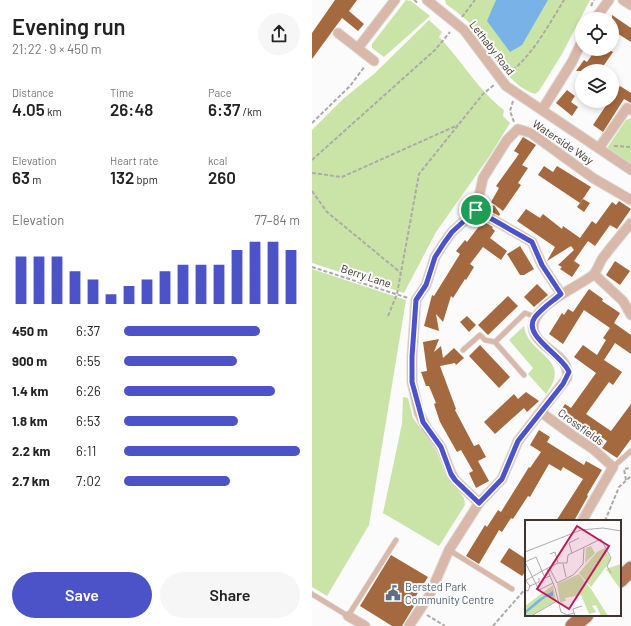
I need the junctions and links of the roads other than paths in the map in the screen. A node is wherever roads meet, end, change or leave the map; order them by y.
1 (395, 0) edge
2 (609, 0) edge
3 (623, 0) edge
4 (431, 1) edge
5 (631, 5) edge
6 (600, 12) edge
7 (338, 33) dead end
8 (358, 48) junction
9 (575, 52) edge
10 (372, 60) road end
11 (542, 110) junction
12 (631, 110) edge
13 (599, 148) junction
14 (631, 170) edge
15 (631, 200) edge
16 (476, 210) junction
17 (631, 224) edge
18 (594, 274) junction
19 (561, 294) junction
20 (631, 314) edge
21 (536, 317) junction
22 (494, 342) junction
23 (463, 350) dead end
24 (524, 375) dead end
25 (542, 413) junction
26 (631, 451) edge
27 (613, 467) junction
28 (479, 503) junction
29 (583, 520) edge
30 (396, 540) dead end
31 (449, 550) junction
32 (631, 569) edge
33 (621, 579) edge
34 (512, 589) dead end
35 (312, 594) edge
36 (348, 616) junction
37 (585, 616) edge
38 (365, 626) edge
39 (409, 626) edge
40 (573, 626) edge

1 - 8 street
2 - 6 street
3 - 5 street
4 - 11 street, Lethaby Road
7 - 8 street
8 - 10 street
9 - 11 street
11 - 13 street, Lethaby Road
12 - 13 street
13 - 14 street, Lethaby Road
15 - 16 street, Waterside Way
16 - 19 street
16 - 28 street
17 - 18 street
18 - 19 street
18 - 20 street
19 - 21 street
21 - 22 lane
21 - 25 street
22 - 23 lane
22 - 24 lane
25 - 27 street, Crossfields
25 - 28 street
26 - 27 lane
27 - 29 street
28 - 31 street
30 - 36 lane
31 - 34 lane
31 - 39 street
32 - 33 highway
35 - 36 lane
36 - 38 street
37 - 40 highway

